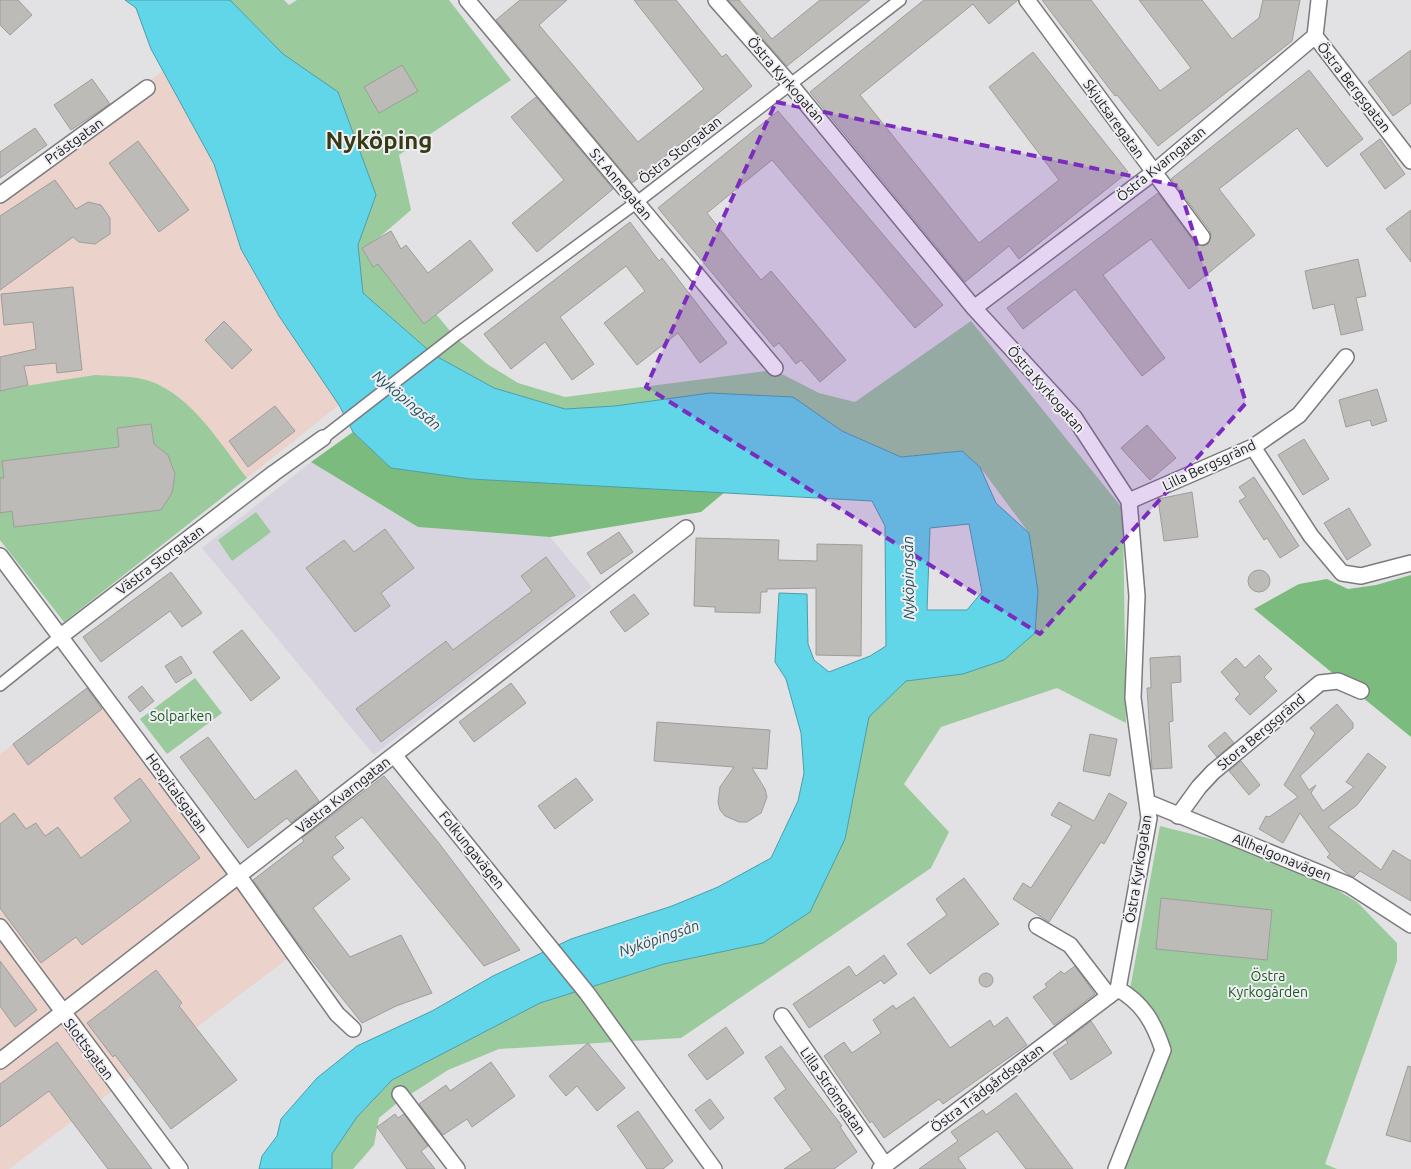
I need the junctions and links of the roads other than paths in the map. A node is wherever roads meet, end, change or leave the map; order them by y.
1 (467, 0) edge
2 (716, 0) edge
3 (900, 0) edge
4 (1027, 0) edge
5 (1319, 0) edge
6 (1315, 36) junction
7 (790, 84) junction
8 (147, 88) dead end
9 (1411, 161) edge
10 (1153, 173) junction
11 (0, 195) edge
12 (637, 202) junction
13 (1202, 237) dead end
14 (974, 308) junction
15 (1346, 357) dead end
16 (775, 368) dead end
17 (323, 438) joint
18 (1253, 447) junction
19 (1130, 501) junction
20 (686, 528) dead end
21 (0, 556) edge
22 (1411, 563) edge
23 (61, 636) junction
24 (0, 685) edge
25 (1361, 691) dead end
26 (394, 755) junction
27 (1147, 802) junction
28 (1178, 816) junction
29 (238, 876) junction
30 (1411, 925) edge
31 (1036, 926) dead end
32 (0, 928) edge
33 (1113, 992) junction
34 (61, 1012) junction
35 (782, 1016) dead end
36 (353, 1029) dead end
37 (0, 1061) edge
38 (400, 1094) dead end
39 (882, 1167) edge
40 (180, 1169) edge
41 (457, 1169) edge
42 (714, 1169) edge
43 (1116, 1169) edge

1 - 12 street, S:t Annegatan
2 - 7 street, Östra Kyrkogatan
3 - 7 street, Östra Storgatan
4 - 10 street, Skjutsaregatan
5 - 6 street
6 - 9 street, Östra Bergsgatan
6 - 10 street, Östra Kvarngatan
7 - 12 street, Östra Storgatan
7 - 14 street, Östra Kyrkogatan
8 - 11 street, Prästgatan
10 - 13 street, Skjutsaregatan
10 - 14 street, Östra Kvarngatan
12 - 16 street, S:t Annegatan
12 - 17 street, Östra Storgatan
14 - 19 street, Östra Kyrkogatan
15 - 18 street, Lilla Bergsgränd
17 - 23 street, Västra Storgatan
18 - 19 street, Lilla Bergsgränd
18 - 22 street
19 - 27 street, Östra Kyrkogatan
20 - 26 street, Västra Kvarngatan
21 - 23 street, Hospitalsgatan
23 - 24 street, Västra Storgatan
23 - 29 street, Hospitalsgatan
25 - 28 street, Stora Bergsgränd
26 - 29 street, Västra Kvarngatan
26 - 42 street, Folkungavägen
27 - 28 street, Allhelgonavägen
27 - 33 street, Östra Kyrkogatan
28 - 30 street, Allhelgonavägen
29 - 34 street, Västra Kvarngatan
29 - 36 street, Hospitalsgatan
31 - 33 street
32 - 34 street, Slottsgatan
33 - 39 street, Östra Trädgårdsgatan
33 - 43 street
34 - 37 street, Västra Kvarngatan
34 - 40 street, Slottsgatan
35 - 39 street, Lilla Strömgatan
38 - 41 street

